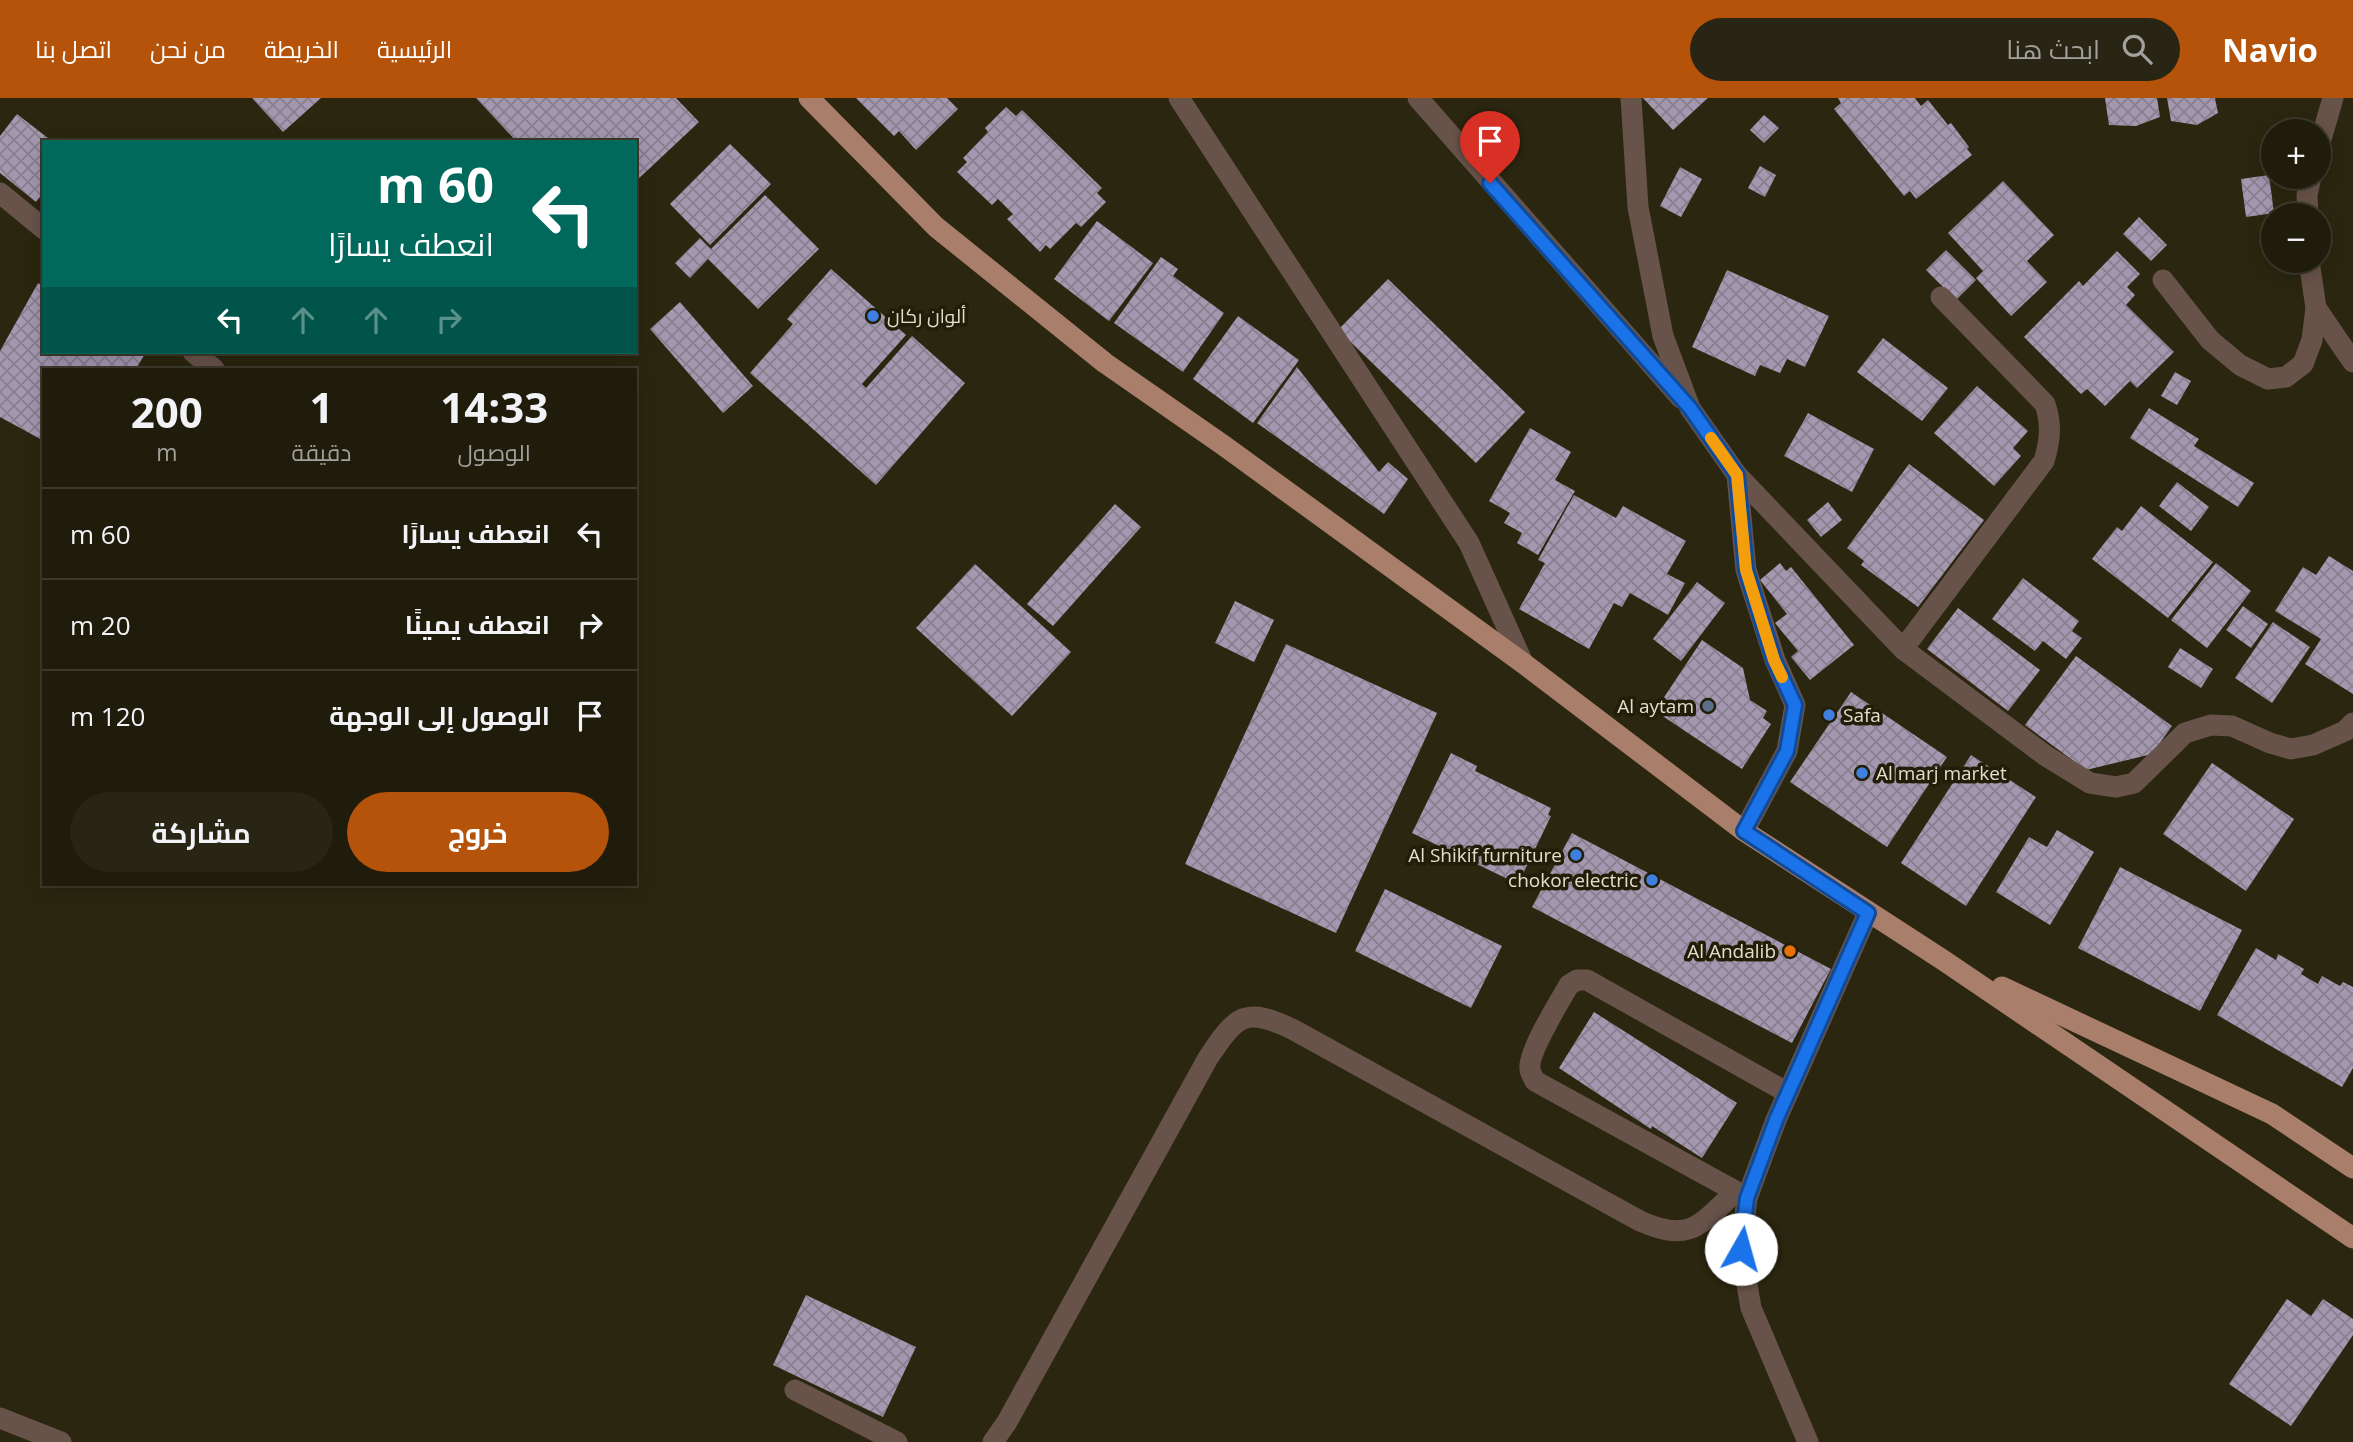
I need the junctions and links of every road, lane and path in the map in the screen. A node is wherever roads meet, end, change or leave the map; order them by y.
1 (809, 98) edge
2 (1179, 98) edge
3 (1418, 98) edge
4 (1631, 98) edge
5 (2333, 98) edge
6 (2327, 119) edge
7 (0, 193) edge
8 (42, 227) edge
9 (2311, 273) edge
10 (2164, 280) dead end
11 (1941, 297) dead end
12 (2316, 308) junction
13 (195, 354) edge
14 (2353, 362) edge
15 (213, 368) edge
16 (1690, 408) junction
17 (1737, 475) junction
18 (1903, 649) junction
19 (1523, 663) junction
20 (2353, 723) edge
21 (1744, 831) junction
22 (1868, 913) junction
23 (1943, 960) junction
24 (1788, 1093) junction
25 (2353, 1168) edge
26 (1741, 1195) junction
27 (2353, 1238) edge
28 (795, 1390) dead end
29 (0, 1418) edge
30 (61, 1442) edge
31 (897, 1442) edge
32 (993, 1442) edge
33 (1808, 1442) edge

1 - 19 main road
2 - 19 street
3 - 16 street
4 - 16 street
5 - 6 street
7 - 8 street
9 - 12 street
10 - 12 street
11 - 18 street
12 - 14 street
13 - 15 street
16 - 17 street
17 - 18 street
17 - 21 street
18 - 20 street
19 - 21 main road
21 - 22 main road
22 - 23 main road
22 - 24 street
23 - 25 main road
23 - 27 main road
24 - 26 street
24 - 26 street
26 - 32 street
26 - 33 street
28 - 31 street
29 - 30 street

